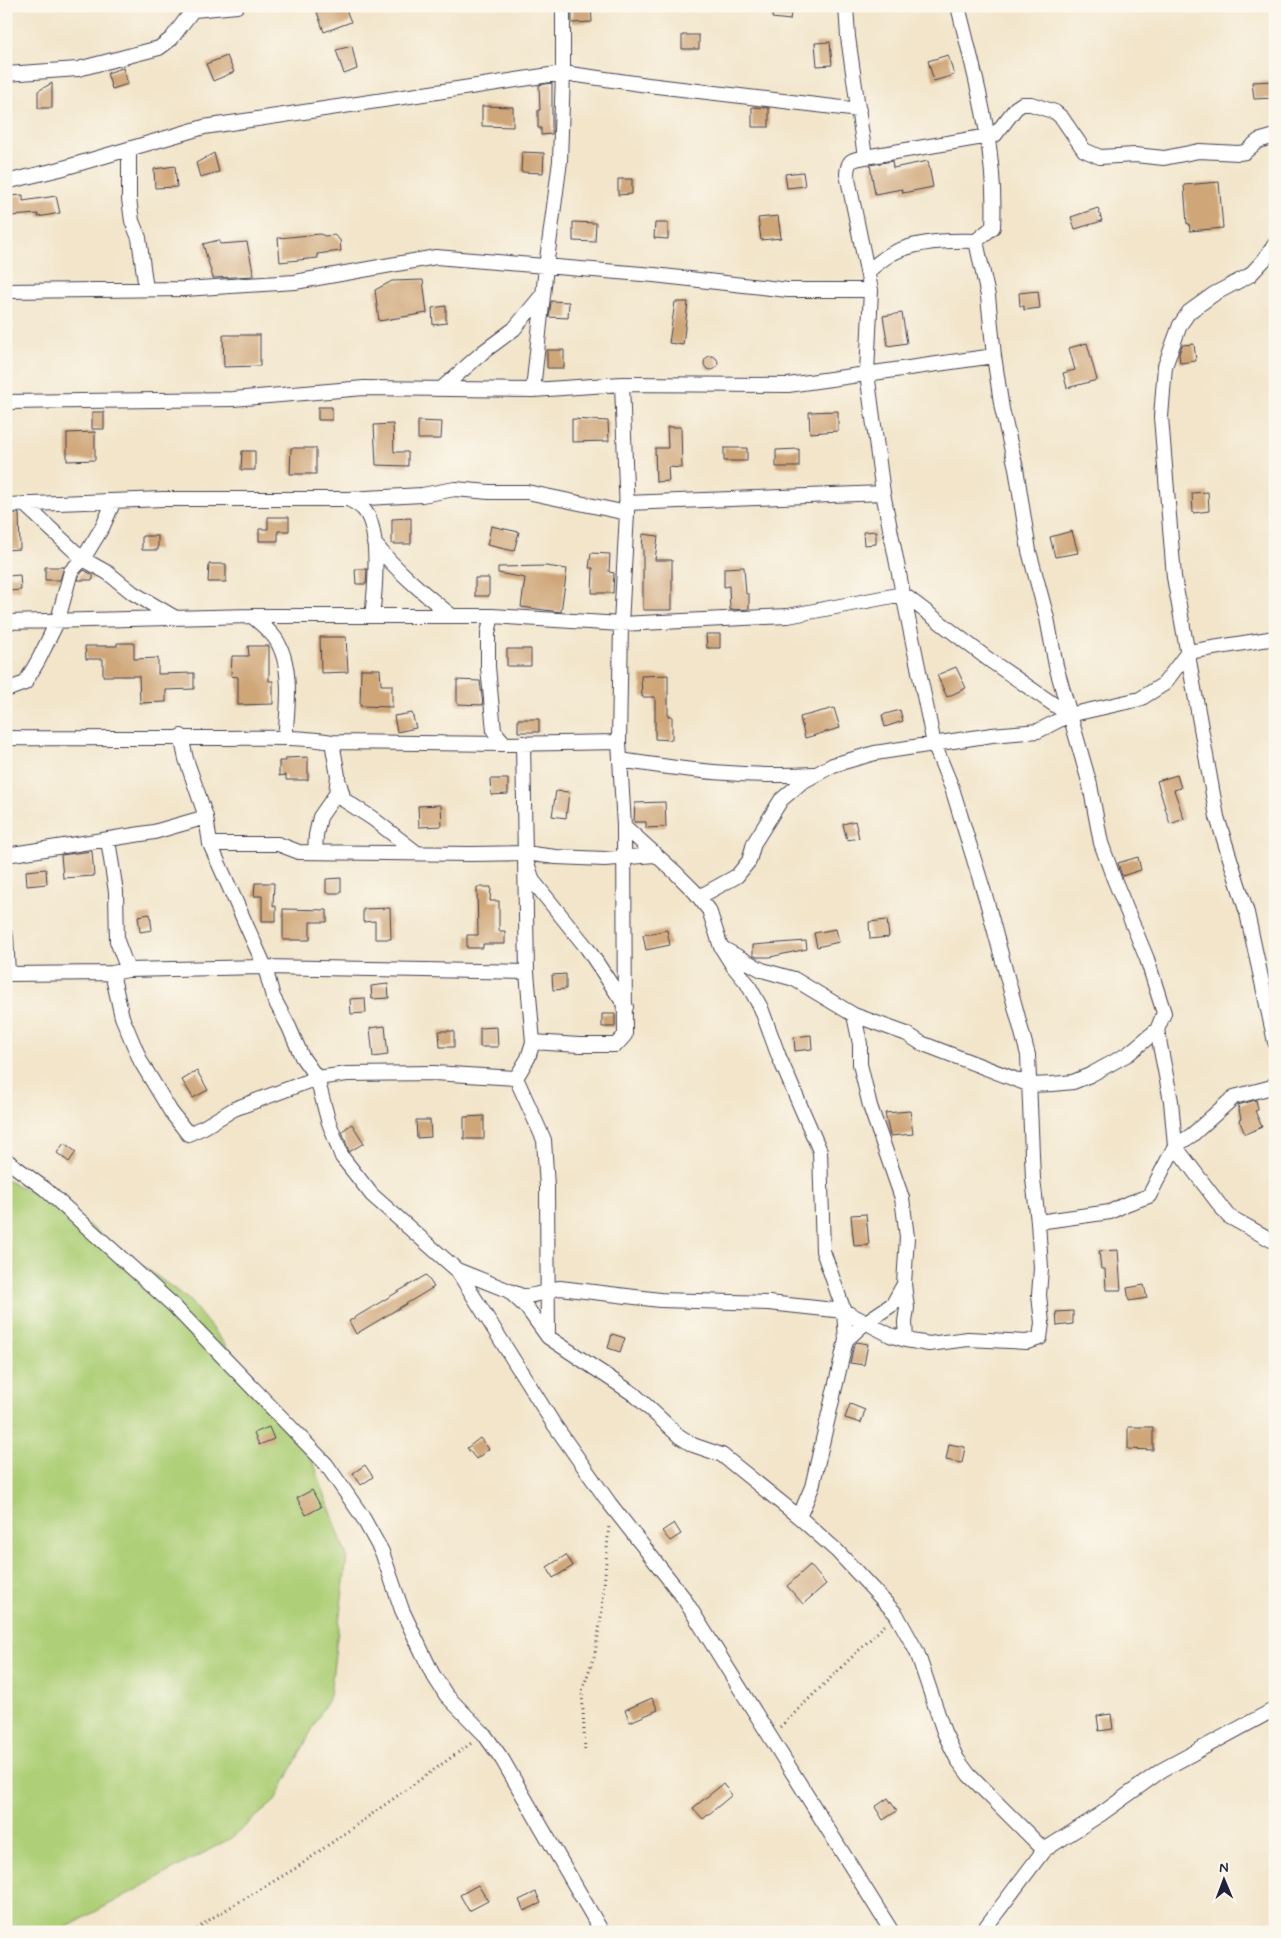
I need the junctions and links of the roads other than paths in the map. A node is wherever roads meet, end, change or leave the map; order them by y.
1 (237, 6) edge
2 (563, 6) edge
3 (846, 6) edge
4 (958, 6) edge
5 (195, 8) edge
6 (563, 73) junction
7 (6, 74) edge
8 (859, 110) junction
9 (1275, 136) edge
10 (988, 137) junction
11 (129, 149) junction
12 (865, 157) junction
13 (6, 182) edge
14 (976, 241) junction
15 (1275, 244) edge
16 (546, 267) junction
17 (867, 272) junction
18 (146, 289) junction
19 (870, 290) junction
20 (6, 291) edge
21 (543, 294) junction
22 (994, 356) junction
23 (867, 372) junction
24 (622, 384) junction
25 (441, 389) junction
26 (533, 390) junction
27 (6, 402) edge
28 (883, 493) junction
29 (348, 499) junction
30 (114, 501) junction
31 (24, 504) junction
32 (6, 505) edge
33 (626, 508) junction
34 (374, 543) junction
35 (83, 559) junction
36 (903, 594) junction
37 (252, 616) junction
38 (372, 616) junction
39 (452, 616) junction
40 (492, 616) junction
41 (174, 617) junction
42 (58, 620) junction
43 (6, 622) edge
44 (621, 624) junction
45 (1275, 638) edge
46 (1188, 652) junction
47 (6, 690) edge
48 (1069, 715) junction
49 (181, 736) junction
50 (6, 738) edge
51 (285, 738) junction
52 (332, 742) junction
53 (620, 742) junction
54 (523, 743) junction
55 (505, 744) junction
56 (934, 744) junction
57 (620, 760) junction
58 (816, 774) junction
59 (338, 776) junction
60 (206, 817) junction
61 (624, 826) junction
62 (108, 840) junction
63 (210, 844) junction
64 (315, 852) junction
65 (417, 853) junction
66 (524, 853) junction
67 (6, 855) edge
68 (656, 855) junction
69 (624, 858) junction
70 (699, 897) junction
71 (6, 936) edge
72 (721, 947) junction
73 (265, 967) junction
74 (128, 970) junction
75 (526, 972) junction
76 (112, 973) junction
77 (7, 974) edge
78 (626, 1007) junction
79 (854, 1015) junction
80 (1157, 1030) junction
81 (533, 1042) junction
82 (1275, 1042) edge
83 (316, 1078) junction
84 (516, 1078) junction
85 (1275, 1083) edge
86 (1030, 1085) junction
87 (1175, 1146) junction
88 (6, 1160) edge
89 (1038, 1222) junction
90 (1275, 1242) edge
91 (457, 1270) junction
92 (904, 1284) junction
93 (549, 1290) junction
94 (510, 1292) junction
95 (844, 1311) junction
96 (866, 1322) junction
97 (548, 1337) junction
98 (846, 1340) junction
99 (906, 1340) junction
100 (799, 1517) junction
101 (1275, 1708) edge
102 (1044, 1850) junction
103 (602, 1932) edge
104 (892, 1932) edge
105 (982, 1932) edge

1 - 5 street
2 - 6 street
3 - 8 street
4 - 10 street
5 - 7 street
6 - 8 street
6 - 11 street
6 - 16 street
8 - 12 street
9 - 10 street
10 - 12 street
10 - 14 street
11 - 13 street
11 - 18 street
12 - 17 street
14 - 17 street
14 - 22 street
15 - 46 street
16 - 18 street
16 - 19 street
16 - 21 street
17 - 19 street
18 - 20 street
19 - 23 street
21 - 25 street
21 - 26 street
22 - 23 street
22 - 48 street
23 - 24 street
23 - 28 street
24 - 26 street
24 - 33 street
25 - 26 street
25 - 27 street
28 - 33 street
28 - 36 street
29 - 30 street
29 - 33 street
29 - 34 street
30 - 31 street
30 - 35 street
31 - 32 street
31 - 35 street
33 - 44 street
34 - 38 street
34 - 39 street
35 - 41 street
35 - 42 street
36 - 44 street
36 - 48 street
36 - 56 street
37 - 38 street
37 - 41 street
37 - 51 street
38 - 39 street
39 - 40 street
40 - 44 street
40 - 55 street
41 - 42 street
42 - 43 street
42 - 47 street
44 - 53 street
45 - 46 street
46 - 48 street
46 - 82 street
48 - 56 street
48 - 80 street
49 - 50 street
49 - 51 street
49 - 60 street
51 - 52 street
52 - 55 street
52 - 59 street
53 - 54 street
53 - 57 street
54 - 55 street
54 - 66 street
56 - 58 street
56 - 86 street
57 - 58 street
57 - 61 street
58 - 70 street
59 - 64 street
59 - 65 street
60 - 62 street
60 - 63 street
61 - 68 street
61 - 69 street
62 - 67 street
62 - 74 street
63 - 64 street
63 - 73 street
64 - 65 street
65 - 66 street
66 - 69 street
66 - 75 street
66 - 78 street
68 - 69 street
68 - 70 street
69 - 78 street
70 - 72 street
71 - 77 street
72 - 79 street
72 - 95 street
73 - 74 street
73 - 75 street
73 - 83 street
74 - 76 street
75 - 81 street
76 - 77 street
76 - 83 street
78 - 81 street
79 - 86 street
79 - 92 street
80 - 86 street
80 - 87 street
81 - 84 street
83 - 84 street
83 - 91 street
84 - 93 street
85 - 87 street
86 - 89 street
87 - 89 street
87 - 90 street
88 - 103 street
89 - 99 street
91 - 94 street
91 - 104 street
92 - 96 street
92 - 99 street
93 - 94 street
93 - 95 street
93 - 97 street
94 - 97 street
95 - 96 street
95 - 98 street
96 - 98 street
96 - 99 street
97 - 100 street
98 - 100 street
100 - 102 street
101 - 102 street
102 - 105 street

